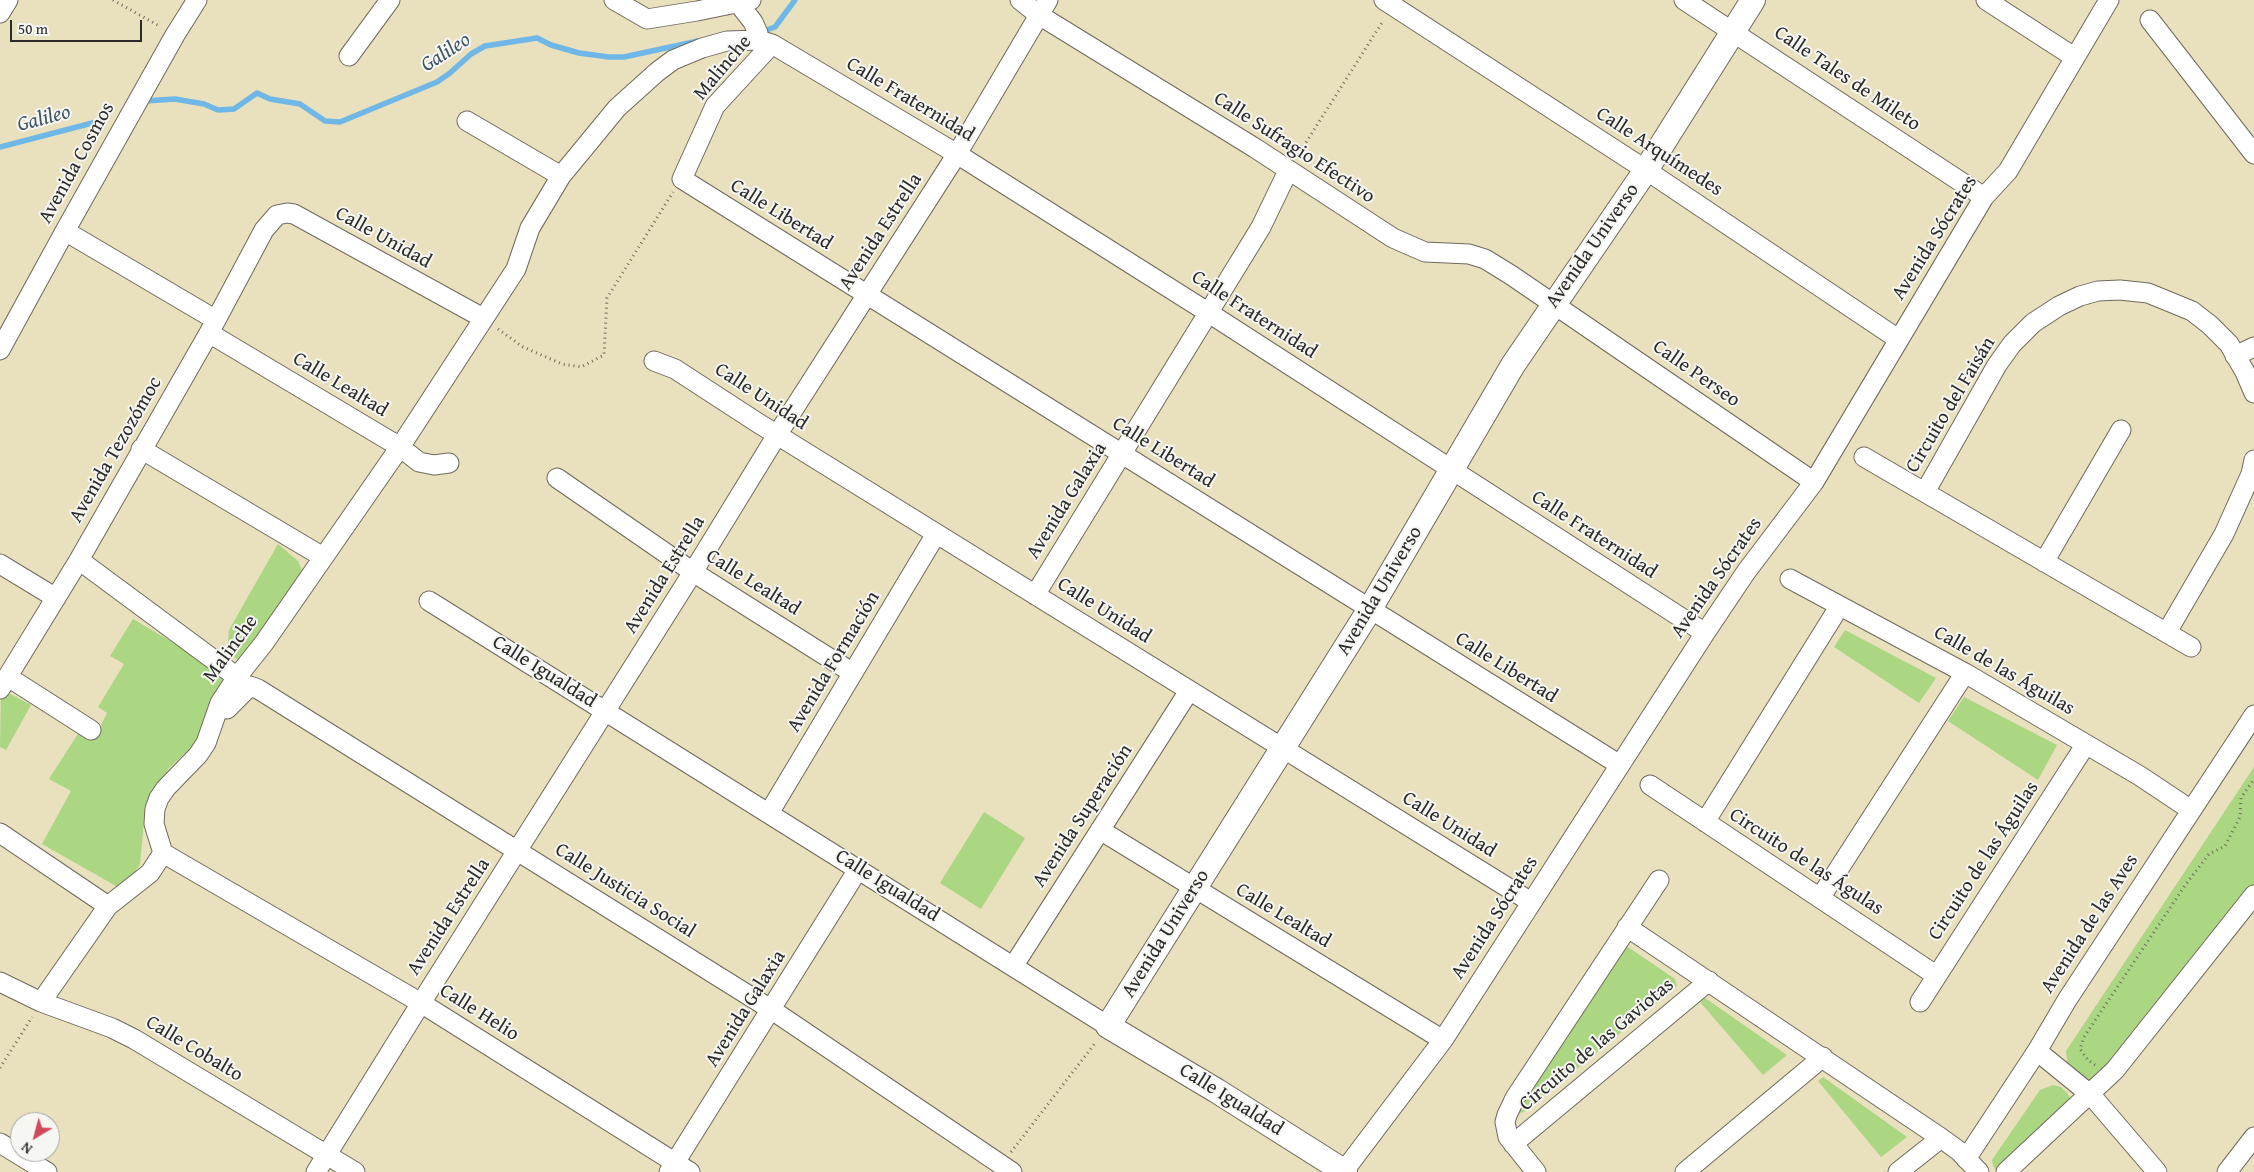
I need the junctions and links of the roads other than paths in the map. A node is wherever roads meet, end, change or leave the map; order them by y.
1 (8, 0) edge
2 (197, 0) edge
3 (390, 0) edge
4 (614, 0) edge
5 (1020, 0) edge
6 (1684, 0) edge
7 (1753, 0) edge
8 (1986, 0) edge
9 (2109, 0) edge
10 (745, 2) edge
11 (1391, 2) edge
12 (1044, 7) edge
13 (0, 13) edge
14 (2150, 20) dead end
15 (1733, 31) junction
16 (765, 42) junction
17 (349, 56) dead end
18 (2074, 58) junction
19 (467, 122) dead end
20 (957, 154) junction
21 (2254, 154) edge
22 (1646, 170) junction
23 (1288, 171) junction
24 (561, 176) junction
25 (682, 179) joint
26 (1984, 197) junction
27 (264, 230) joint
28 (65, 231) junction
29 (867, 295) junction
30 (1554, 303) junction
31 (1209, 313) junction
32 (483, 318) junction
33 (213, 326) junction
34 (1898, 339) junction
35 (2254, 347) edge
36 (0, 350) edge
37 (2235, 356) junction
38 (654, 361) dead end
39 (2250, 370) edge
40 (2254, 393) edge
41 (2121, 430) dead end
42 (777, 435) junction
43 (400, 447) junction
44 (141, 450) junction
45 (1123, 455) junction
46 (1864, 457) dead end
47 (2254, 460) edge
48 (450, 463) dead end
49 (1453, 469) junction
50 (557, 478) dead end
51 (1814, 482) junction
52 (1925, 492) junction
53 (936, 534) junction
54 (323, 557) junction
55 (79, 560) junction
56 (2044, 562) junction
57 (0, 564) edge
58 (693, 572) junction
59 (1790, 580) dead end
60 (1035, 595) junction
61 (56, 598) junction
62 (430, 602) dead end
63 (1839, 607) junction
64 (1370, 609) junction
65 (2167, 632) junction
66 (1705, 633) junction
67 (2191, 646) dead end
68 (853, 673) junction
69 (1965, 673) junction
70 (236, 677) junction
71 (4, 683) edge
72 (1189, 690) junction
73 (606, 711) junction
74 (2254, 715) edge
75 (213, 720) junction
76 (91, 730) dead end
77 (2086, 744) junction
78 (1283, 749) junction
79 (1620, 765) junction
80 (1650, 785) dead end
81 (2190, 810) junction
82 (769, 813) junction
83 (1705, 822) junction
84 (1100, 830) junction
85 (0, 833) edge
86 (518, 851) junction
87 (162, 853) junction
88 (859, 868) junction
89 (1659, 880) dead end
90 (1195, 889) junction
91 (2254, 895) edge
92 (1820, 898) junction
93 (1531, 902) junction
94 (108, 906) junction
95 (1627, 927) junction
96 (1014, 965) junction
97 (1937, 976) junction
98 (1709, 981) junction
99 (0, 982) edge
100 (41, 1002) junction
101 (421, 1002) junction
102 (1920, 1002) dead end
103 (772, 1010) junction
104 (1108, 1026) junction
105 (1443, 1040) junction
106 (2037, 1051) junction
107 (1823, 1058) junction
108 (2090, 1095) junction
109 (2254, 1137) edge
110 (1941, 1138) junction
111 (0, 1143) edge
112 (1513, 1144) junction
113 (327, 1154) junction
114 (1973, 1166) edge
115 (678, 1169) edge
116 (1002, 1169) edge
117 (47, 1172) edge
118 (316, 1172) edge
119 (355, 1172) edge
120 (1345, 1172) edge
121 (1536, 1172) edge
122 (1685, 1172) edge
123 (1898, 1172) edge
124 (2006, 1172) edge
125 (2157, 1172) edge
126 (2227, 1172) edge

1 - 13 street
2 - 28 street, Avenida Cosmos
3 - 17 street
4 - 10 street
5 - 12 street, Calle Sufragio Efectivo
6 - 15 street, Calle Tales de Mileto
7 - 15 street, Avenida Universo
8 - 18 street
9 - 18 street, Avenida Sócrates
10 - 16 street
11 - 22 street, Calle Arquímedes
12 - 20 street, Avenida Estrella
12 - 23 street, Calle Sufragio Efectivo
14 - 21 street
15 - 22 street, Avenida Universo
15 - 26 street, Calle Tales de Mileto
16 - 20 street, Calle Fraternidad
16 - 24 street, Malinche
16 - 25 street, Malinche
18 - 26 street, Avenida Sócrates
19 - 24 street
20 - 29 street, Avenida Estrella
20 - 31 street, Calle Fraternidad
22 - 30 street, Avenida Universo
22 - 34 street, Calle Arquímedes
23 - 30 street, Calle Sufragio Efectivo
23 - 31 street, Avenida Galaxia
24 - 32 street, Malinche
25 - 29 street, Calle Libertad
26 - 34 street, Avenida Sócrates
27 - 32 street, Calle Unidad
27 - 33 street, Avenida Tezozómoc
28 - 33 street, Calle Lealtad
28 - 36 street, Avenida Cosmos
29 - 42 street, Avenida Estrella
29 - 45 street, Calle Libertad
30 - 49 street, Avenida Universo
30 - 51 street, Calle Perseo
31 - 45 street, Avenida Galaxia
31 - 49 street, Calle Fraternidad
32 - 43 street, Malinche
33 - 43 street, Calle Lealtad
33 - 44 street, Avenida Tezozómoc
34 - 51 street, Avenida Sócrates
35 - 37 street
37 - 39 street, Circuito del Faisán
37 - 52 street, Circuito del Faisán
38 - 42 street, Calle Unidad
39 - 40 street, Circuito del Faisán
41 - 56 street
42 - 53 street, Calle Unidad
42 - 58 street, Avenida Estrella
43 - 48 street, Calle Lealtad
43 - 54 street, Malinche
44 - 54 street
44 - 55 street, Avenida Tezozómoc
45 - 60 street, Avenida Galaxia
45 - 64 street, Calle Libertad
46 - 52 street, Circuito del Faisán
47 - 65 street
49 - 64 street, Avenida Universo
49 - 66 street, Calle Fraternidad
50 - 58 street, Calle Lealtad
51 - 66 street, Avenida Sócrates
52 - 56 street, Circuito del Faisán
53 - 60 street, Calle Unidad
53 - 68 street, Avenida Formación
54 - 70 street, Malinche
55 - 61 street, Avenida Tezozómoc
55 - 70 street
56 - 65 street, Circuito del Faisán
57 - 61 street
58 - 68 street, Calle Lealtad
58 - 73 street, Avenida Estrella
59 - 63 street, Calle de las Águilas
60 - 72 street, Calle Unidad
61 - 71 street, Avenida Tezozómoc
62 - 73 street, Calle Igualdad
63 - 69 street, Calle de las Águilas
63 - 83 street
64 - 78 street, Avenida Universo
64 - 79 street, Calle Libertad
65 - 67 street, Circuito del Faisán
66 - 79 street, Avenida Sócrates
68 - 82 street, Avenida Formación
69 - 77 street, Calle de las Águilas
69 - 92 street
70 - 75 street, Malinche
71 - 76 street
72 - 78 street, Calle Unidad
72 - 84 street, Avenida Superación
73 - 82 street, Calle Igualdad
73 - 86 street, Avenida Estrella
74 - 81 street, Avenida de las Aves
75 - 86 street, Calle Justicia Social
75 - 87 street, Malinche
77 - 81 street, Calle de las Águilas
77 - 97 street, Circuito de las Águilas
78 - 90 street, Avenida Universo
78 - 93 street, Calle Unidad
79 - 93 street, Avenida Sócrates
80 - 83 street, Circuito de las Águlas
81 - 106 street, Avenida de las Aves
82 - 88 street, Calle Igualdad
83 - 92 street, Circuito de las Águlas
84 - 90 street, Calle Lealtad
84 - 96 street, Avenida Superación
85 - 94 street
86 - 101 street, Avenida Estrella
86 - 103 street, Calle Justicia Social
87 - 94 street
87 - 101 street, Calle Helio
88 - 96 street, Calle Igualdad
88 - 103 street, Avenida Galaxia
89 - 95 street, Circuito de las Gaviotas
90 - 104 street, Avenida Universo
90 - 105 street, Calle Lealtad
91 - 108 street
92 - 97 street, Circuito de las Águlas
93 - 105 street, Avenida Sócrates
94 - 100 street
95 - 98 street, Circuito de las Gaviotas
95 - 112 street, Circuito de las Gaviotas
96 - 104 street, Calle Igualdad
97 - 102 street, Circuito de las Águilas
98 - 107 street, Circuito de las Gaviotas
98 - 112 street, Circuito de las Gaviotas
99 - 100 street, Calle Cobalto
100 - 113 street, Calle Cobalto
101 - 113 street, Avenida Estrella
101 - 115 street, Calle Helio
103 - 115 street, Avenida Galaxia
103 - 116 street, Calle Justicia Social
104 - 120 street, Calle Igualdad
105 - 120 street, Avenida Sócrates
106 - 108 street
106 - 114 street, Avenida de las Aves
107 - 110 street, Circuito de las Gaviotas
107 - 122 street
108 - 124 street
108 - 125 street
109 - 126 street
110 - 114 street, Circuito de las Gaviotas
110 - 123 street
111 - 117 street
112 - 121 street, Circuito de las Gaviotas
113 - 118 street, Avenida Estrella
113 - 119 street, Calle Cobalto

